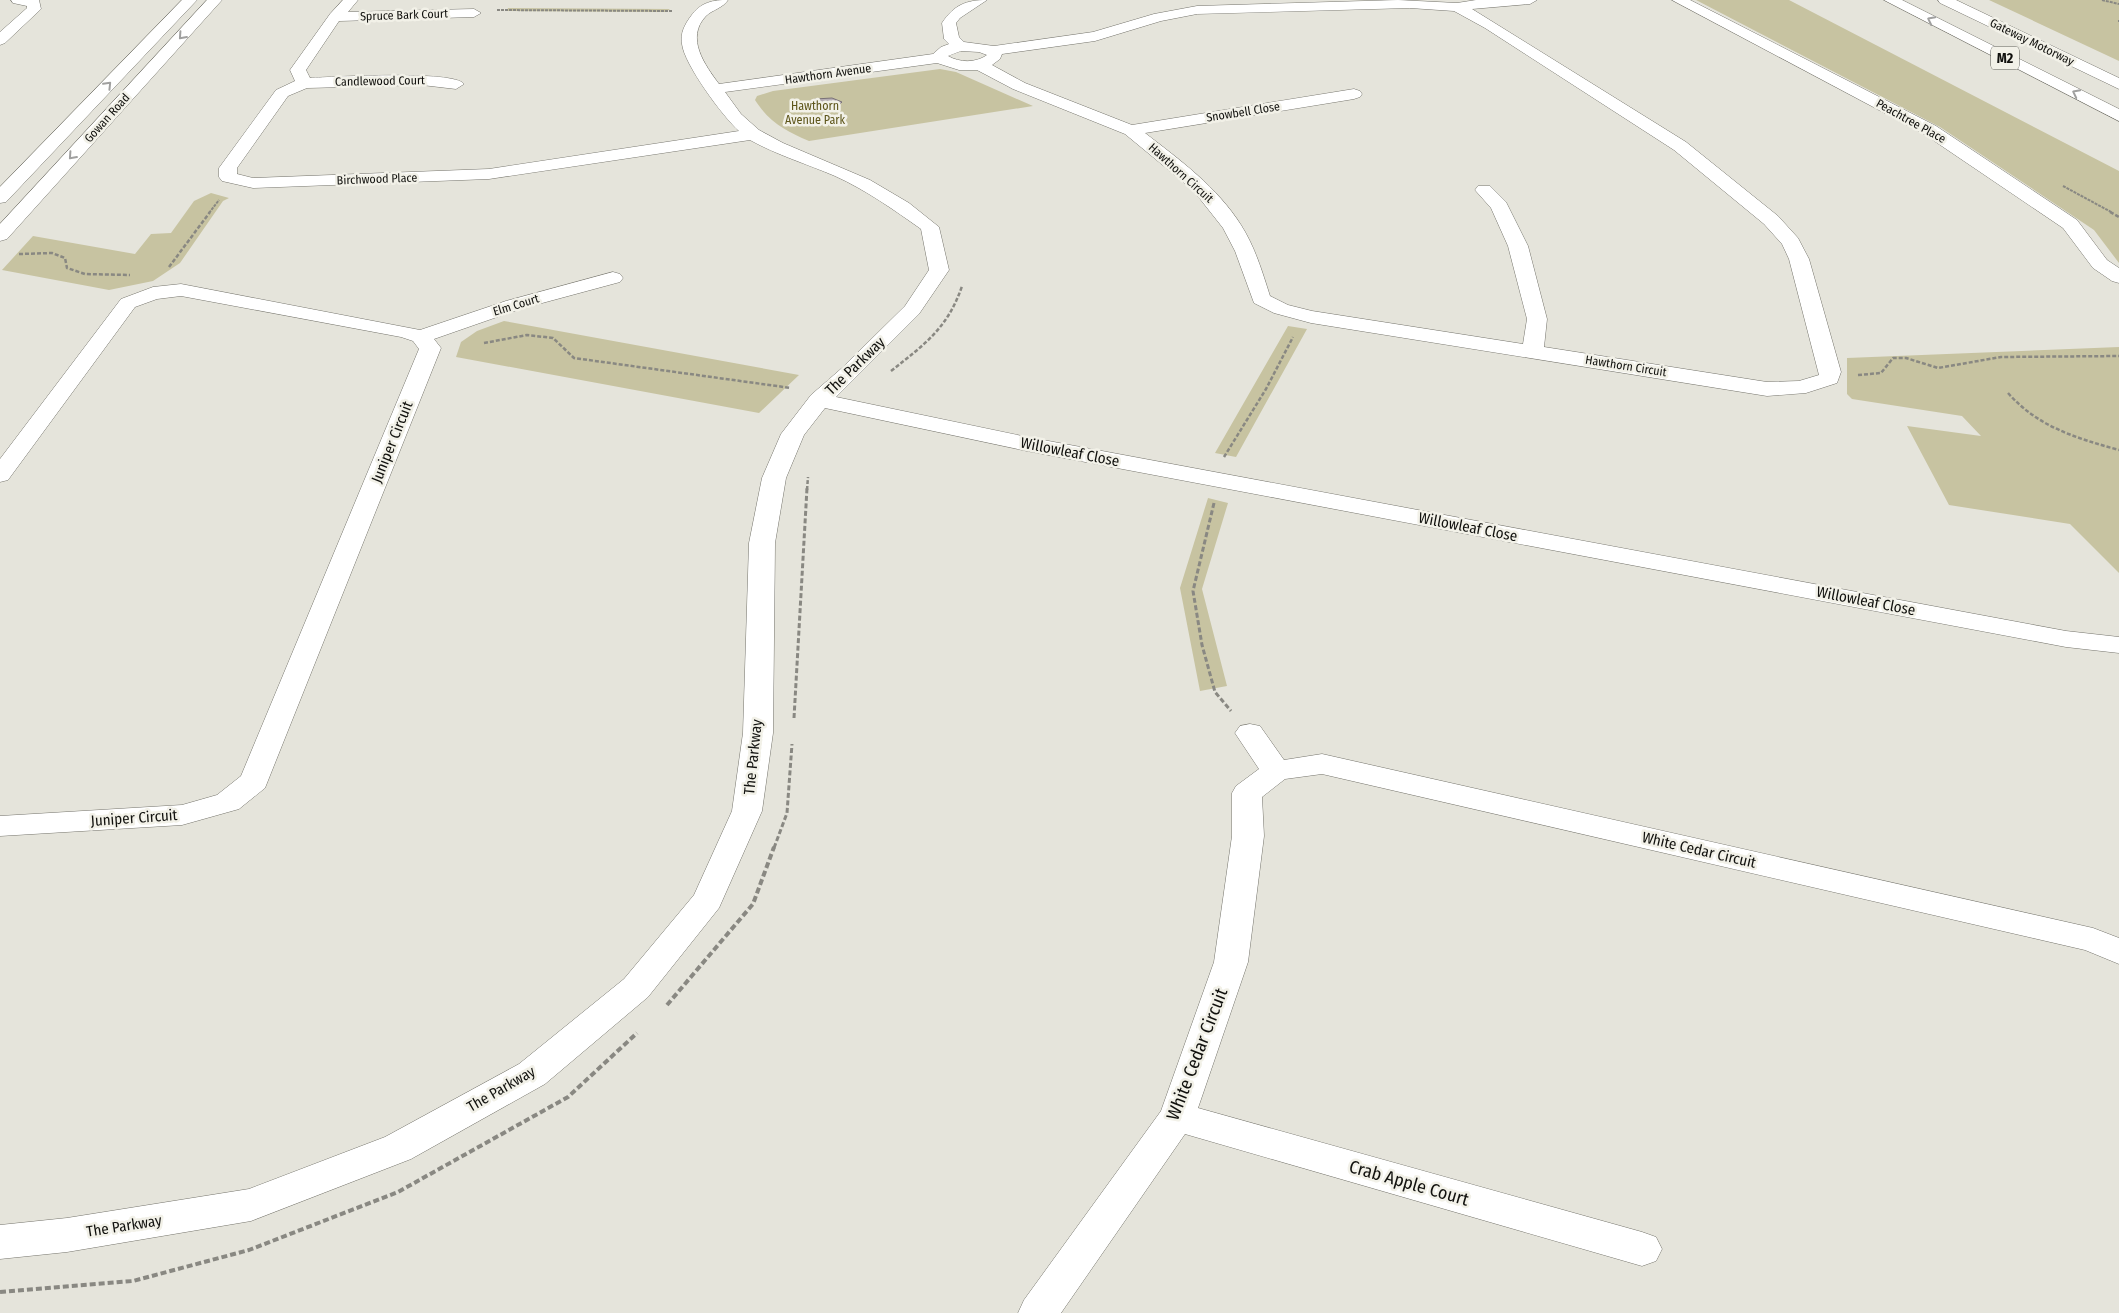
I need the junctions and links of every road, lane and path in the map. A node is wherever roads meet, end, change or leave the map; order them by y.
1 (18, 0) edge
2 (190, 0) edge
3 (215, 0) edge
4 (351, 0) edge
5 (980, 0) edge
6 (1530, 0) edge
7 (1679, 0) edge
8 (1891, 0) edge
9 (1945, 0) edge
10 (2102, 0) edge
11 (2119, 4) edge
12 (710, 7) edge
13 (1458, 7) junction
14 (474, 13) joint
15 (335, 17) junction
16 (0, 40) edge
17 (960, 46) junction
18 (993, 52) junction
19 (940, 58) junction
20 (978, 64) junction
21 (304, 83) junction
22 (456, 84) dead end
23 (2119, 84) edge
24 (715, 89) junction
25 (1354, 94) dead end
26 (2119, 116) edge
27 (1131, 130) junction
28 (752, 134) junction
29 (253, 184) junction
30 (1484, 190) dead end
31 (0, 198) edge
32 (0, 235) edge
33 (2119, 277) edge
34 (613, 278) dead end
35 (964, 278) dead end
36 (153, 293) junction
37 (1295, 333) dead end
38 (420, 337) junction
39 (1533, 351) junction
40 (2119, 356) edge
41 (1830, 372) junction
42 (888, 373) dead end
43 (2008, 393) dead end
44 (819, 400) junction
45 (2119, 450) edge
46 (808, 474) dead end
47 (0, 475) edge
48 (1217, 480) junction
49 (2119, 645) edge
50 (794, 720) dead end
51 (1250, 733) joint
52 (792, 740) dead end
53 (1276, 771) junction
54 (0, 826) edge
55 (2119, 952) edge
56 (662, 1010) dead end
57 (640, 1030) dead end
58 (1177, 1117) junction
59 (0, 1242) edge
60 (1642, 1249) dead end
61 (0, 1292) edge
62 (1038, 1313) edge

1 - 16 main road
31 -> 2 main road, Gowan Road
3 -> 32 main road, Gowan Road
4 - 15 main road
5 - 17 main road
6 - 13 main road
7 - 33 main road, Peachtree Place
26 -> 8 main road, Gateway Motorway / M2
9 - 23 main road, Gateway Motorway / M2
10 - 11 path
12 - 14 path
12 - 24 main road, The Parkway
13 - 18 main road
13 - 41 main road
14 - 15 main road, Spruce Bark Court
15 - 21 main road
17 - 18 main road
17 - 19 main road
18 - 20 main road
19 - 20 main road, Hawthorn Circuit
19 - 24 main road, Hawthorn Avenue
20 - 27 main road, Hawthorn Circuit
21 - 22 main road, Candlewood Court
21 - 29 main road, Birchwood Place
24 - 28 main road, The Parkway
25 - 27 main road, Snowbell Close
27 - 39 main road, Hawthorn Circuit
28 - 29 main road, Birchwood Place
28 - 44 main road, The Parkway
29 - 36 path
30 - 39 main road
34 - 38 main road, Elm Court
35 - 42 path
36 - 38 main road
36 - 47 main road
37 - 48 path
38 - 54 main road, Juniper Circuit
39 - 41 main road, Hawthorn Circuit
40 - 41 path
43 - 45 path
44 - 48 main road, Willowleaf Close
44 - 59 main road, The Parkway
46 - 50 path
48 - 49 main road, Willowleaf Close
48 - 51 path
51 - 53 main road
52 - 56 path
53 - 55 main road, White Cedar Circuit
53 - 58 main road, White Cedar Circuit
57 - 61 path
58 - 60 main road, Crab Apple Court
58 - 62 main road, White Cedar Circuit

